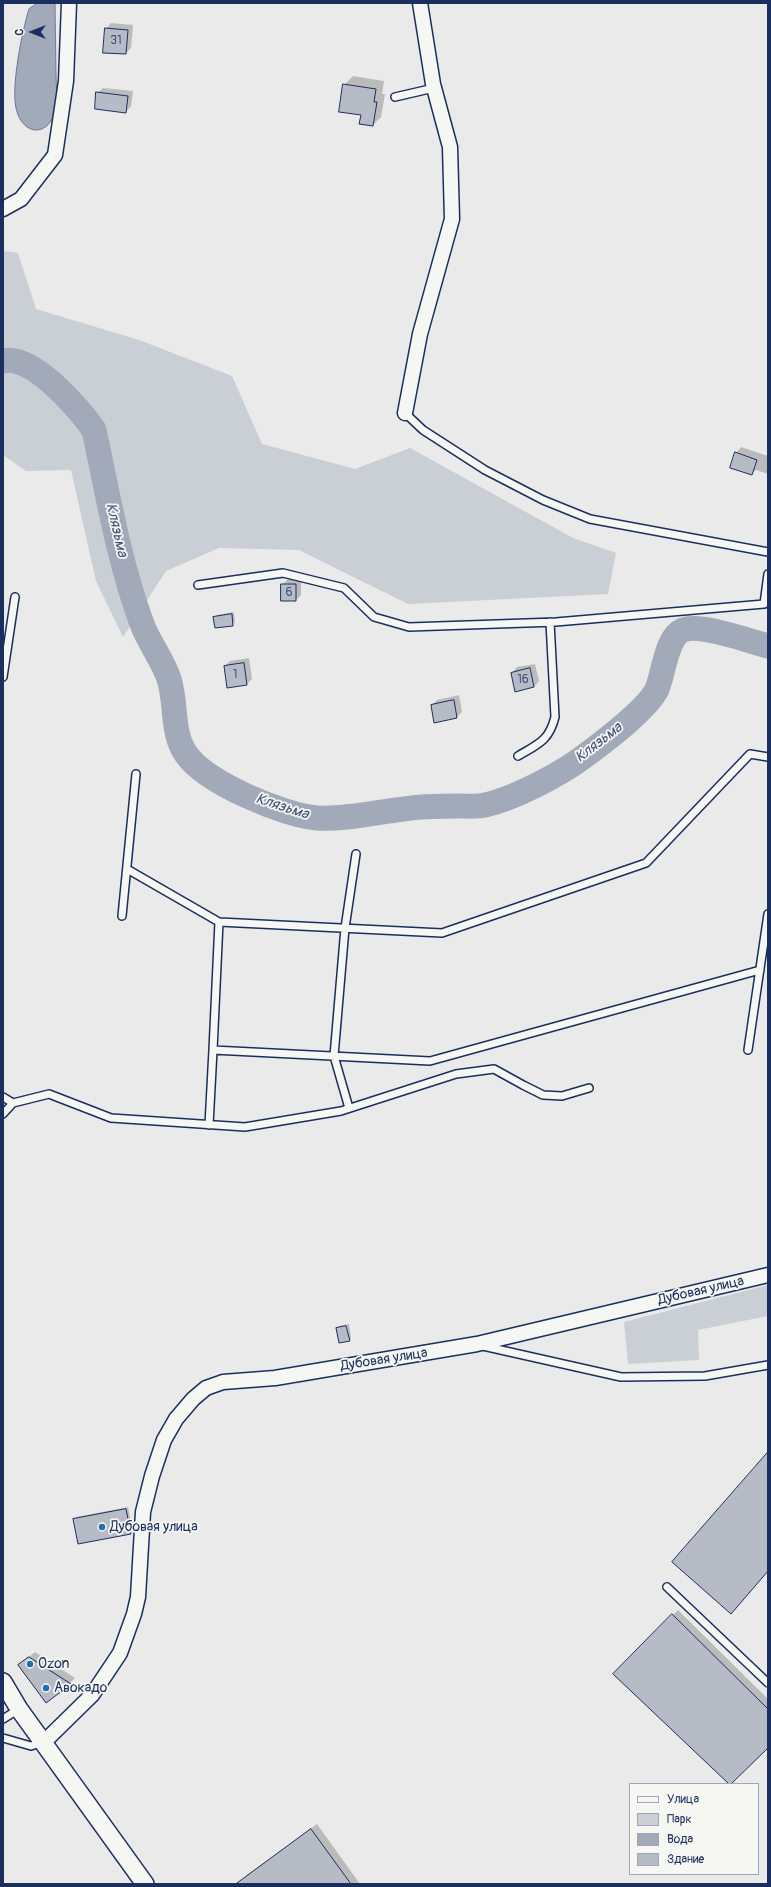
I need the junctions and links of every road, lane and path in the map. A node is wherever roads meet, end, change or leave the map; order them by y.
1 (69, 3) edge
2 (420, 3) edge
3 (434, 88) junction
4 (395, 97) dead end
5 (3, 209) edge
6 (405, 414) joint
7 (768, 552) edge
8 (768, 574) edge
9 (198, 585) dead end
10 (15, 596) dead end
11 (766, 605) edge
12 (550, 622) junction
13 (3, 677) edge
14 (518, 756) dead end
15 (768, 757) edge
16 (136, 774) dead end
17 (356, 854) dead end
18 (126, 869) junction
19 (768, 914) edge
20 (122, 916) dead end
21 (219, 922) junction
22 (345, 928) junction
23 (760, 970) junction
24 (213, 1050) junction
25 (748, 1050) dead end
26 (334, 1056) junction
27 (589, 1088) dead end
28 (3, 1096) edge
29 (13, 1103) junction
30 (349, 1108) junction
31 (3, 1114) edge
32 (210, 1125) junction
33 (768, 1275) edge
34 (477, 1344) junction
35 (768, 1365) edge
36 (667, 1587) dead end
37 (3, 1682) edge
38 (768, 1683) edge
39 (19, 1709) junction
40 (3, 1719) edge
41 (3, 1738) edge
42 (44, 1742) junction
43 (145, 1884) edge

1 - 5 street
2 - 3 street
3 - 4 lane
3 - 6 street
6 - 7 lane
8 - 11 lane
9 - 12 lane
10 - 13 lane
11 - 12 lane
12 - 14 lane
15 - 22 lane
16 - 18 lane
17 - 22 lane
18 - 20 lane
18 - 21 lane
19 - 23 lane
21 - 22 lane
21 - 24 lane
22 - 26 lane
23 - 25 lane
23 - 26 lane
24 - 26 lane
24 - 32 lane
26 - 30 lane
27 - 30 lane
28 - 29 lane
29 - 31 lane
29 - 32 lane
30 - 32 lane
33 - 34 street, Дубовая улица
34 - 35 lane
34 - 42 street, Дубовая улица
36 - 38 lane
37 - 39 street
39 - 40 lane
39 - 42 street
41 - 42 lane
42 - 43 street

